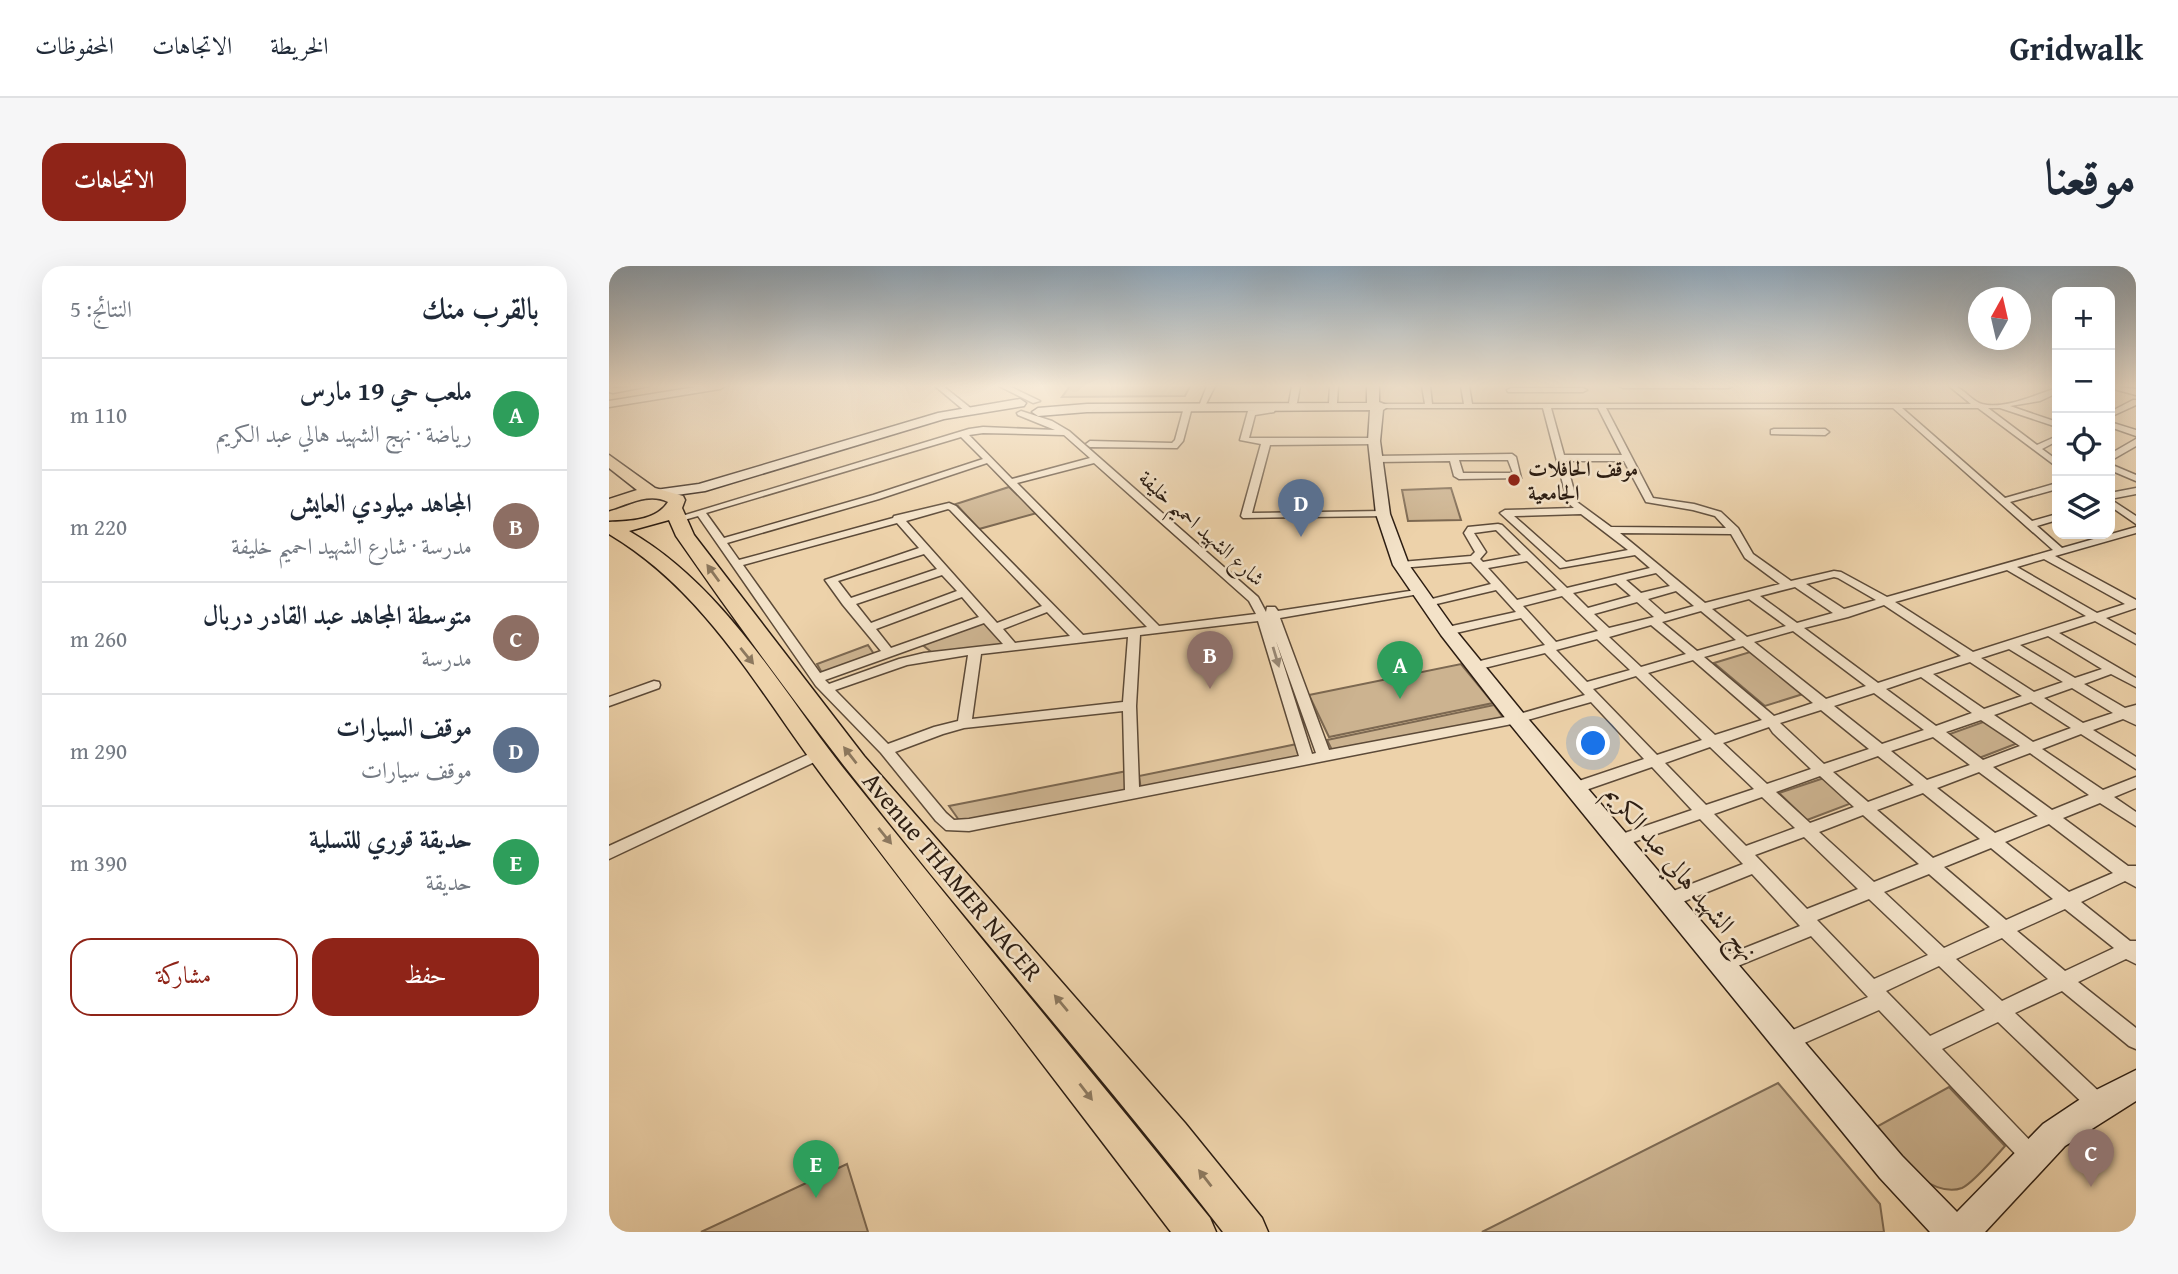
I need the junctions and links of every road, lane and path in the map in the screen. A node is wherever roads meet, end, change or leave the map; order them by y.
1 (896, 431) edge
2 (904, 431) edge
3 (978, 431) edge
4 (1013, 431) edge
5 (1063, 431) edge
6 (1073, 431) edge
7 (1182, 431) edge
8 (1247, 431) edge
9 (1377, 431) edge
10 (1554, 431) edge
11 (1609, 431) edge
12 (1824, 431) edge
13 (1923, 431) edge
14 (2014, 431) edge
15 (1775, 432) dead end
16 (1066, 433) junction
17 (963, 434) junction
18 (2052, 440) edge
19 (1266, 442) junction
20 (2136, 442) edge
21 (1090, 444) junction
22 (2115, 445) edge
23 (2037, 448) junction
24 (2124, 449) junction
25 (1375, 450) junction
26 (2136, 453) edge
27 (2115, 455) edge
28 (1454, 458) junction
29 (1562, 458) junction
30 (1625, 458) junction
31 (609, 460) edge
32 (988, 460) junction
33 (1094, 460) junction
34 (2052, 460) edge
35 (2115, 469) edge
36 (2136, 478) edge
37 (1010, 482) junction
38 (2052, 487) edge
39 (2136, 491) edge
40 (2115, 495) edge
41 (2003, 501) junction
42 (609, 505) edge
43 (672, 506) junction
44 (2115, 506) edge
45 (1584, 511) junction
46 (1383, 514) junction
47 (898, 518) junction
48 (2052, 518) edge
49 (2136, 521) edge
50 (2030, 525) junction
51 (609, 527) edge
52 (1609, 530) junction
53 (2136, 530) edge
54 (1734, 531) junction
55 (720, 542) junction
56 (924, 550) junction
57 (1637, 551) junction
58 (2061, 552) junction
59 (2046, 556) junction
60 (1529, 557) junction
61 (1477, 563) junction
62 (736, 564) junction
63 (1401, 565) junction
64 (2008, 567) junction
65 (1658, 569) junction
66 (943, 571) junction
67 (1618, 579) junction
68 (1793, 584) junction
69 (1498, 586) junction
70 (1678, 587) junction
71 (1564, 592) junction
72 (963, 593) junction
73 (1423, 596) junction
74 (1753, 596) junction
75 (1640, 598) junction
76 (1887, 602) junction
77 (847, 603) junction
78 (2136, 605) edge
79 (1049, 607) junction
80 (1704, 608) junction
81 (1519, 609) junction
82 (1585, 612) junction
83 (1844, 615) junction
84 (1268, 616) junction
85 (2095, 616) junction
86 (986, 618) junction
87 (1659, 620) junction
88 (868, 628) junction
89 (995, 628) junction
90 (1797, 628) junction
91 (1157, 631) junction
92 (1447, 631) junction
93 (2047, 632) junction
94 (1134, 633) junction
95 (1605, 635) junction
96 (1080, 639) junction
97 (2136, 640) edge
98 (1748, 642) junction
99 (2010, 644) junction
100 (1012, 647) junction
101 (1551, 648) junction
102 (975, 651) junction
103 (889, 653) junction
104 (1695, 657) junction
105 (1970, 657) junction
106 (1476, 666) junction
107 (2113, 669) junction
108 (1641, 672) junction
109 (1923, 673) junction
110 (2073, 682) junction
111 (2136, 683) edge
112 (822, 684) junction
113 (655, 685) dead end
114 (1584, 687) junction
115 (1876, 688) junction
116 (2032, 697) junction
117 (1594, 698) junction
118 (609, 702) edge
119 (1825, 705) junction
120 (1129, 706) junction
121 (1985, 714) junction
122 (2132, 714) edge
123 (1517, 719) junction
124 (1772, 720) junction
125 (964, 724) junction
126 (2083, 729) junction
127 (1935, 732) junction
128 (1712, 740) junction
129 (2032, 748) junction
130 (886, 750) junction
131 (1880, 750) junction
132 (820, 754) junction
133 (1324, 756) junction
134 (1307, 759) junction
135 (1655, 761) junction
136 (2136, 764) edge
137 (1982, 766) junction
138 (1824, 772) junction
139 (2136, 782) edge
140 (1925, 787) junction
141 (1575, 788) junction
142 (1766, 791) junction
143 (1132, 793) junction
144 (2101, 796) junction
145 (1866, 808) junction
146 (1703, 812) junction
147 (2049, 817) junction
148 (2136, 820) edge
149 (1808, 831) junction
150 (1993, 840) junction
151 (1619, 841) junction
152 (609, 853) edge
153 (1750, 860) junction
154 (1932, 866) junction
155 (2133, 875) edge
156 (1872, 891) junction
157 (2066, 899) junction
158 (1669, 900) junction
159 (1808, 923) junction
160 (2004, 928) junction
161 (2133, 951) edge
162 (1941, 957) junction
163 (1723, 964) junction
164 (2062, 980) junction
165 (1876, 994) junction
166 (1998, 1012) junction
167 (2136, 1040) edge
168 (1786, 1042) junction
169 (1927, 1047) junction
170 (2136, 1085) edge
171 (2099, 1105) junction
172 (2031, 1156) junction
173 (1196, 1232) edge
174 (1248, 1232) edge
175 (1952, 1232) edge
176 (1962, 1232) edge

1 - 43 main road
2 - 43 main road
3 - 17 street
4 - 16 street
5 - 16 street, شارع الشهيد احميم خليفة
6 - 21 street, شارع الشهيد احميم خليفة
7 - 21 street
8 - 19 street
9 - 25 main road, نهج الشهيد هالي عبد الكريم
10 - 29 street
11 - 30 street
12 - 15 street
13 - 41 street
14 - 23 street
16 - 33 street, شارع الشهيد احميم خليفة
17 - 32 street
17 - 43 street
18 - 23 street
19 - 25 street
19 - 46 street
20 - 24 street
21 - 84 street, شارع الشهيد احميم خليفة
22 - 24 street
23 - 34 street
24 - 26 street
24 - 27 street
25 - 28 street
25 - 46 main road, نهج الشهيد هالي عبد الكريم
28 - 28 street
29 - 30 street
29 - 45 street
30 - 54 street
31 - 43 highway, Avenue THAMER NACER
32 - 37 street
32 - 55 street
33 - 37 street
33 - 84 street, شارع الشهيد احميم خليفة
35 - 36 street
37 - 91 street
38 - 41 street
39 - 40 street
41 - 50 street
42 - 43 highway
43 - 51 highway
43 - 55 street
174 -> 43 highway, Avenue THAMER NACER
44 - 49 street
45 - 52 street
45 - 57 street
46 - 63 main road, نهج الشهيد هالي عبد الكريم
47 - 56 street
47 - 62 street
47 - 79 street
48 - 50 street
50 - 58 street
51 -> 132 highway, Avenue THAMER NACER
52 - 54 street
52 - 57 street
53 - 58 street
54 - 68 street
55 - 62 street
56 - 66 street
56 - 77 street
57 - 65 street
58 - 59 street
59 - 64 street
59 - 78 street
60 - 61 street
60 - 61 street
60 - 71 street
61 - 63 street
61 - 69 street
62 - 112 street
63 - 73 main road, نهج الشهيد هالي عبد الكريم
64 - 76 street
64 - 85 street
65 - 67 street
65 - 70 street
66 - 72 street
66 - 77 street
67 - 71 street
67 - 75 street
68 - 74 street
68 - 76 street
68 - 83 street
69 - 73 street
69 - 81 street
70 - 75 street
70 - 80 street
71 - 81 street
71 - 82 street
72 - 86 street
72 - 88 street
73 - 84 street
73 - 92 main road, نهج الشهيد هالي عبد الكريم
74 - 80 street
74 - 90 street
75 - 82 street
75 - 87 street
76 - 83 street
76 - 105 street
77 - 88 street
78 - 85 street
79 - 89 street
79 - 96 street
80 - 87 street
80 - 98 street
81 - 92 street
81 - 101 street
82 - 95 street
83 - 90 street
84 - 91 street
84 - 133 street, شارع الشهيد احميم خليفة
84 -> 134 street, شارع الشهيد احميم خليفة
85 - 93 street
85 - 97 street
86 - 89 street
86 - 103 street
87 - 95 street
87 - 104 street
88 - 103 street
89 - 100 street
90 - 98 street
90 - 115 street
91 - 94 street
92 - 106 main road, نهج الشهيد هالي عبد الكريم
93 - 99 street
93 - 107 street
94 - 96 street
94 - 120 street
95 - 101 street
95 - 108 street
96 - 100 street
98 - 104 street
98 - 119 street
99 - 105 street
99 - 110 street
100 - 102 street
101 - 106 street
101 - 114 street
102 - 112 street
102 - 125 street
103 - 112 street
104 - 108 street
104 - 124 street
105 - 109 street
105 - 116 street
106 - 123 main road, نهج الشهيد هالي عبد الكريم
107 - 110 street
107 - 111 street
108 - 114 street
108 - 128 street
109 - 115 street
109 - 121 street
110 - 116 street
110 - 122 street
112 - 130 street
113 - 118 street
114 - 117 street
115 - 119 street
115 - 127 street
116 - 121 street
116 - 126 street
117 - 123 street
117 - 135 street
119 - 124 street
119 - 131 street
120 - 125 street
120 - 143 street
121 - 127 street
121 - 129 street
122 - 126 street
123 - 133 street
123 - 141 main road, نهج الشهيد هالي عبد الكريم
124 - 128 street
124 - 138 street
125 - 130 street
126 - 129 street
126 - 136 street
127 - 131 street
127 - 137 street
128 - 135 street
128 - 142 street
129 - 137 street
129 - 144 street
130 - 143 street
131 - 138 street
131 - 140 street
132 - 152 street
132 -> 173 highway, Avenue THAMER NACER
133 - 134 street
134 - 143 street
135 - 141 street
135 - 146 street
137 - 140 street
137 - 147 street
138 - 142 street
138 - 145 street
139 - 144 street
140 - 145 street
140 - 150 street
141 - 151 main road, نهج الشهيد هالي عبد الكريم
142 - 146 street
142 - 149 street
144 - 147 street
144 - 148 street
145 - 149 street
145 - 154 street
146 - 151 street
146 - 153 street
147 - 150 street
147 - 155 street
149 - 153 street
149 - 156 street
150 - 154 street
150 - 157 street
151 - 158 main road, نهج الشهيد هالي عبد الكريم
153 - 158 street
153 - 159 street
154 - 156 street
154 - 160 street
155 - 157 street
156 - 159 street
156 - 162 street
157 - 160 street
157 - 161 street
158 - 163 main road, نهج الشهيد هالي عبد الكريم
159 - 163 street
159 - 165 street
160 - 162 street
160 - 164 street
161 - 164 street
162 - 165 street
162 - 166 street
163 - 168 main road, نهج الشهيد هالي عبد الكريم
164 - 166 street
164 - 167 street
165 - 168 street
165 - 169 street
166 - 169 street
166 - 171 street
168 - 175 main road, نهج الشهيد هالي عبد الكريم
169 - 172 street
170 - 171 main road
171 - 172 main road
172 - 176 main road

